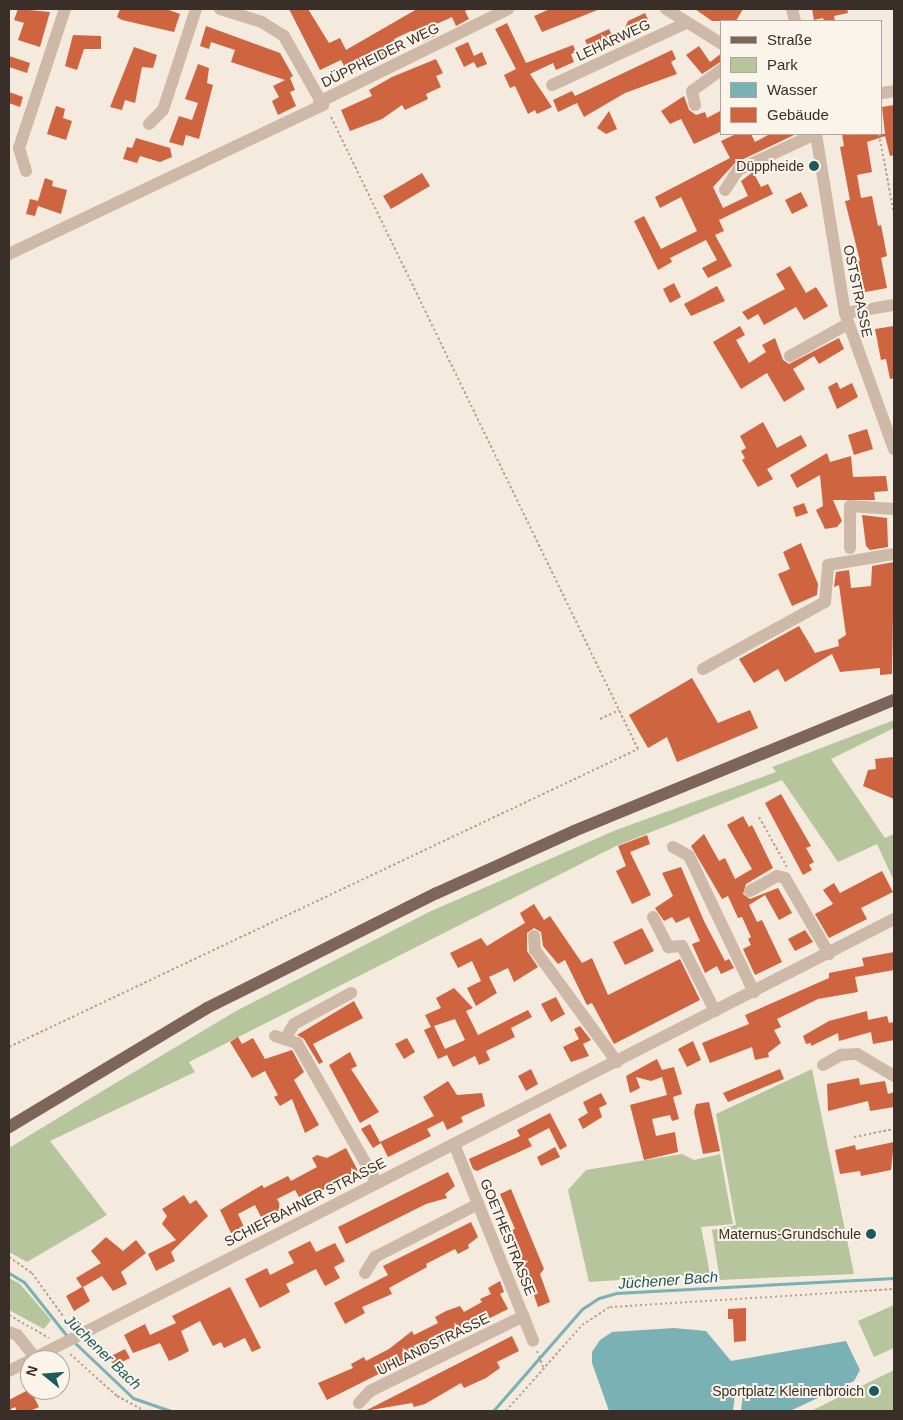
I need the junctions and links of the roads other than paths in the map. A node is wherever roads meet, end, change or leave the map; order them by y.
1 (65, 9) edge
2 (196, 9) edge
3 (220, 9) edge
4 (508, 9) edge
5 (666, 9) edge
6 (686, 23) junction
7 (720, 43) edge
8 (720, 70) edge
9 (552, 85) dead end
10 (321, 103) junction
11 (695, 106) dead end
12 (149, 124) dead end
13 (814, 135) edge
14 (816, 135) edge
15 (26, 171) dead end
16 (725, 190) dead end
17 (9, 254) edge
18 (894, 305) edge
19 (846, 318) junction
20 (790, 356) dead end
21 (894, 449) edge
22 (894, 508) edge
23 (850, 548) dead end
24 (894, 554) edge
25 (703, 669) dead end
26 (894, 700) edge
27 (673, 847) dead end
28 (750, 891) dead end
29 (652, 917) dead end
30 (894, 919) edge
31 (534, 936) dead end
32 (830, 954) junction
33 (754, 992) junction
34 (351, 993) dead end
35 (715, 1012) junction
36 (617, 1062) junction
37 (823, 1065) dead end
38 (894, 1076) edge
39 (9, 1127) edge
40 (454, 1144) junction
41 (377, 1183) junction
42 (478, 1204) junction
43 (364, 1273) dead end
44 (524, 1316) junction
45 (9, 1332) edge
46 (534, 1341) road end
47 (29, 1350) edge
48 (45, 1350) edge
49 (359, 1403) dead end

1 - 15 street
2 - 12 street
3 - 10 street
4 - 10 street, DÜPPHEIDER WEG
5 - 6 street
6 - 7 street
6 - 9 street, LEHARWEG
8 - 11 street
10 - 17 street, DÜPPHEIDER WEG
13 - 16 street
14 - 19 street, OSTSTRASSE
18 - 19 street
19 - 20 street
19 - 21 street, OSTSTRASSE
22 - 23 street
24 - 25 street
26 - 39 main road
27 - 33 street
28 - 32 street
29 - 35 street
30 - 32 street, SCHIEFBAHNER STRASSE
31 - 36 street
32 - 33 street, SCHIEFBAHNER STRASSE
33 - 35 street, SCHIEFBAHNER STRASSE
34 - 41 street
35 - 36 street, SCHIEFBAHNER STRASSE
36 - 40 street, SCHIEFBAHNER STRASSE
37 - 38 street
40 - 41 street, SCHIEFBAHNER STRASSE
40 - 42 street, GOETHESTRASSE
41 - 48 street, SCHIEFBAHNER STRASSE
42 - 43 street
42 - 44 street, GOETHESTRASSE
44 - 46 street, GOETHESTRASSE
44 - 49 street, UHLANDSTRASSE
45 - 47 street

